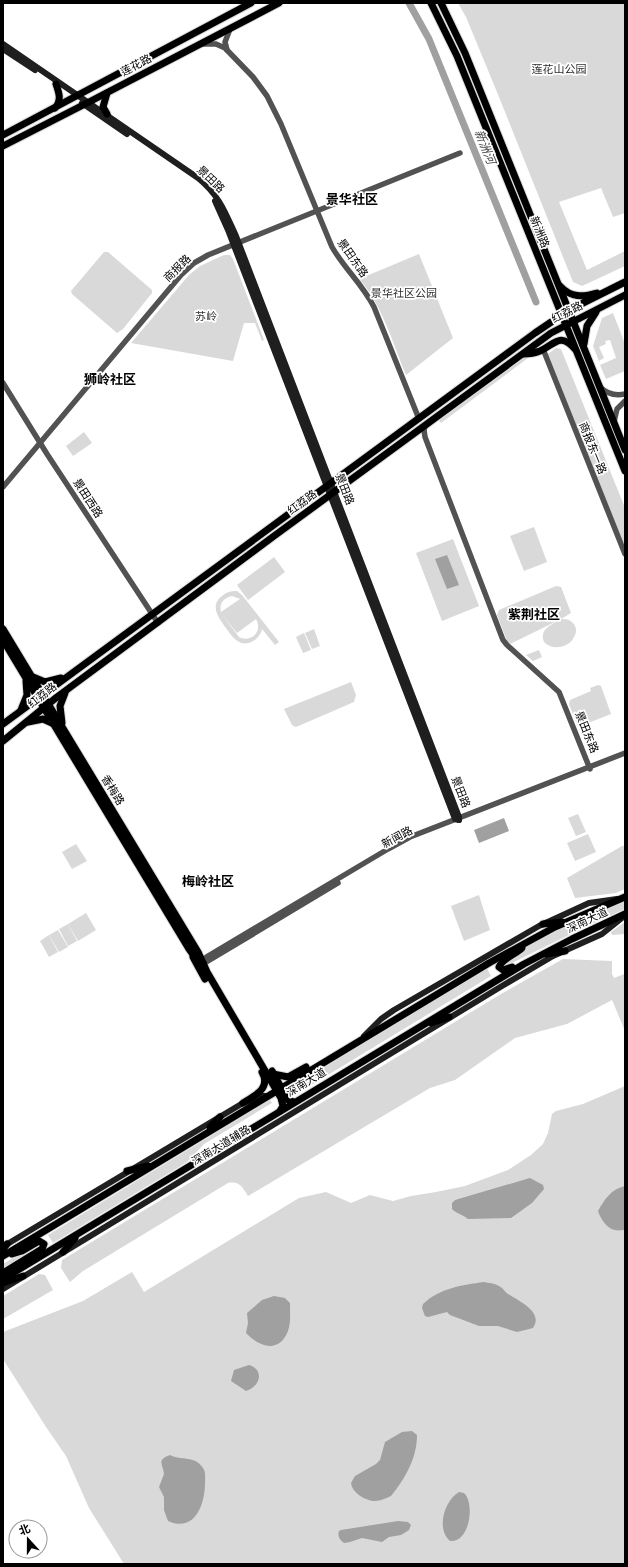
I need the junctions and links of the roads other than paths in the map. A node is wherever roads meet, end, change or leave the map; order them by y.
1 (251, 3) edge
2 (279, 3) edge
3 (431, 3) edge
4 (441, 3) edge
5 (231, 28) junction
6 (3, 44) edge
7 (199, 45) junction
8 (3, 49) edge
9 (227, 51) junction
10 (56, 84) junction
11 (107, 93) junction
12 (77, 96) junction
13 (87, 103) junction
14 (55, 108) junction
15 (107, 114) junction
16 (3, 135) edge
17 (3, 146) edge
18 (460, 153) dead end
19 (317, 211) junction
20 (236, 244) junction
21 (625, 282) edge
22 (558, 284) junction
23 (612, 288) junction
24 (625, 295) edge
25 (601, 307) junction
26 (569, 310) junction
27 (562, 314) junction
28 (573, 321) junction
29 (566, 325) junction
30 (543, 349) junction
31 (586, 352) junction
32 (577, 353) junction
33 (522, 355) junction
34 (3, 383) edge
35 (599, 386) junction
36 (625, 394) edge
37 (625, 400) edge
38 (419, 420) junction
39 (614, 423) junction
40 (425, 426) junction
41 (414, 435) junction
42 (40, 443) junction
43 (625, 450) edge
44 (625, 471) edge
45 (329, 484) junction
46 (3, 487) edge
47 (333, 493) junction
48 (625, 554) edge
49 (152, 614) junction
50 (158, 623) junction
51 (3, 629) edge
52 (3, 640) edge
53 (68, 675) junction
54 (28, 676) junction
55 (68, 689) junction
56 (40, 696) junction
57 (46, 706) junction
58 (20, 711) junction
59 (3, 724) edge
60 (24, 724) junction
61 (54, 725) junction
62 (65, 732) junction
63 (3, 741) edge
64 (625, 754) edge
65 (589, 768) junction
66 (458, 819) junction
67 (622, 898) edge
68 (625, 915) edge
69 (568, 921) junction
70 (543, 924) junction
71 (522, 944) junction
72 (565, 951) junction
73 (192, 953) junction
74 (204, 956) junction
75 (538, 956) junction
76 (203, 964) junction
77 (524, 964) junction
78 (449, 1017) junction
79 (418, 1028) junction
80 (359, 1042) junction
81 (340, 1052) junction
82 (270, 1074) junction
83 (279, 1089) junction
84 (268, 1096) junction
85 (294, 1102) junction
86 (243, 1103) junction
87 (280, 1111) junction
88 (220, 1117) junction
89 (203, 1135) junction
90 (156, 1163) junction
91 (127, 1171) junction
92 (79, 1233) junction
93 (4, 1247) edge
94 (63, 1252) junction
95 (3, 1257) edge
96 (3, 1273) edge
97 (23, 1276) junction
98 (3, 1279) edge
99 (3, 1283) edge
100 (3, 1289) edge

1 - 12 main road, 莲花路
2 - 5 main road, 莲花路
3 - 27 main road, 新洲路
4 - 22 main road, 新洲路
5 - 7 main road, 莲花路
5 - 9 street
6 - 12 main road, 景田路
7 - 9 street, 景田东路
7 - 11 main road, 莲花路
8 - 10 main road, 景田路
9 - 19 street, 景田东路
10 - 12 main road, 景田路
10 - 14 main road
11 - 13 main road, 莲花路
11 - 15 main road
12 - 13 main road, 景田路
12 - 14 main road, 莲花路
13 - 15 main road, 景田路
13 - 17 main road, 莲花路
13 - 20 main road, 景田路
14 - 16 main road, 莲花路
15 - 20 main road, 景田路
18 - 19 street, 商报路
19 - 20 street, 商报路
19 - 38 street, 景田东路
20 - 42 street, 商报路
20 - 45 main road, 景田路
21 - 23 main road, 红荔路
22 - 23 main road
22 - 26 main road, 新洲路
23 - 26 main road, 红荔路
24 - 25 main road, 红荔路
25 - 28 main road, 红荔路
25 - 31 main road
26 - 27 main road, 红荔路
26 - 28 main road, 新洲路
27 - 29 main road, 新洲路
27 - 38 main road, 红荔路
28 - 29 main road, 红荔路
28 - 31 main road, 新洲路
29 - 32 main road, 新洲路
29 - 33 main road, 红荔路
30 - 32 main road
30 - 33 main road
30 - 48 street, 商报东一路
31 - 35 main road, 新洲路
32 - 44 main road, 新洲路
33 - 40 main road, 红荔路
34 - 42 street, 景田西路
35 - 36 street
35 - 39 main road, 新洲路
37 - 39 street
38 - 45 main road, 红荔路
39 - 43 main road, 新洲路
40 - 41 main road, 红荔路
40 - 65 street, 景田东路
41 - 47 main road, 红荔路
41 - 65 street, 景田东路
42 - 46 street, 商报路
42 - 49 street, 景田西路
45 - 47 main road, 景田路
45 - 49 main road, 红荔路
47 - 50 main road, 红荔路
47 - 66 main road, 景田路
49 - 50 street, 景田西路
49 - 53 main road, 红荔路
50 - 55 main road, 红荔路
51 - 54 main road, 香梅路
52 - 54 main road, 香梅路
53 - 54 main road
53 - 56 main road, 红荔路
54 - 56 main road, 香梅路
54 - 58 main road
55 - 57 main road, 红荔路
55 - 62 main road
56 - 57 main road, 香梅路
56 - 58 main road, 红荔路
57 - 60 main road, 红荔路
57 - 61 main road, 香梅路
57 - 62 main road, 香梅路
58 - 59 main road, 红荔路
60 - 61 main road
60 - 63 main road, 红荔路
61 - 73 main road, 香梅路
62 - 74 main road, 香梅路
64 - 65 street, 新闻路
65 - 66 street, 新闻路
66 - 74 street, 新闻路
66 - 76 street, 新闻路
67 - 69 main road, 深南大道
67 - 70 main road
68 - 72 main road, 深南大道辅路
68 - 75 main road, 深南大道
69 - 70 main road
69 - 71 main road, 深南大道
70 - 80 main road
71 - 77 main road
71 - 80 main road, 深南大道
72 - 75 main road
72 - 78 main road, 深南大道辅路
73 - 76 main road, 香梅路
73 - 86 main road
74 - 76 main road, 香梅路
75 - 77 main road, 深南大道
76 - 82 main road, 香梅路
77 - 79 main road, 深南大道
78 - 79 main road
78 - 94 main road, 深南大道辅路
79 - 85 main road, 深南大道
80 - 81 main road, 深南大道
81 - 82 main road
81 - 83 main road, 深南大道
82 - 83 main road, 香梅路
83 - 84 main road, 深南大道
83 - 85 main road, 香梅路
83 - 87 main road, 香梅路
84 - 86 main road
84 - 89 main road, 深南大道
85 - 87 main road, 深南大道
86 - 88 main road
87 - 92 main road, 深南大道
88 - 89 main road
88 - 91 main road
89 - 90 main road, 深南大道
90 - 91 main road
90 - 95 main road, 深南大道
91 - 93 main road
92 - 94 main road
92 - 98 main road, 深南大道
94 - 97 main road, 深南大道辅路
95 - 96 main road
97 - 99 main road
97 - 100 main road, 深南大道辅路

